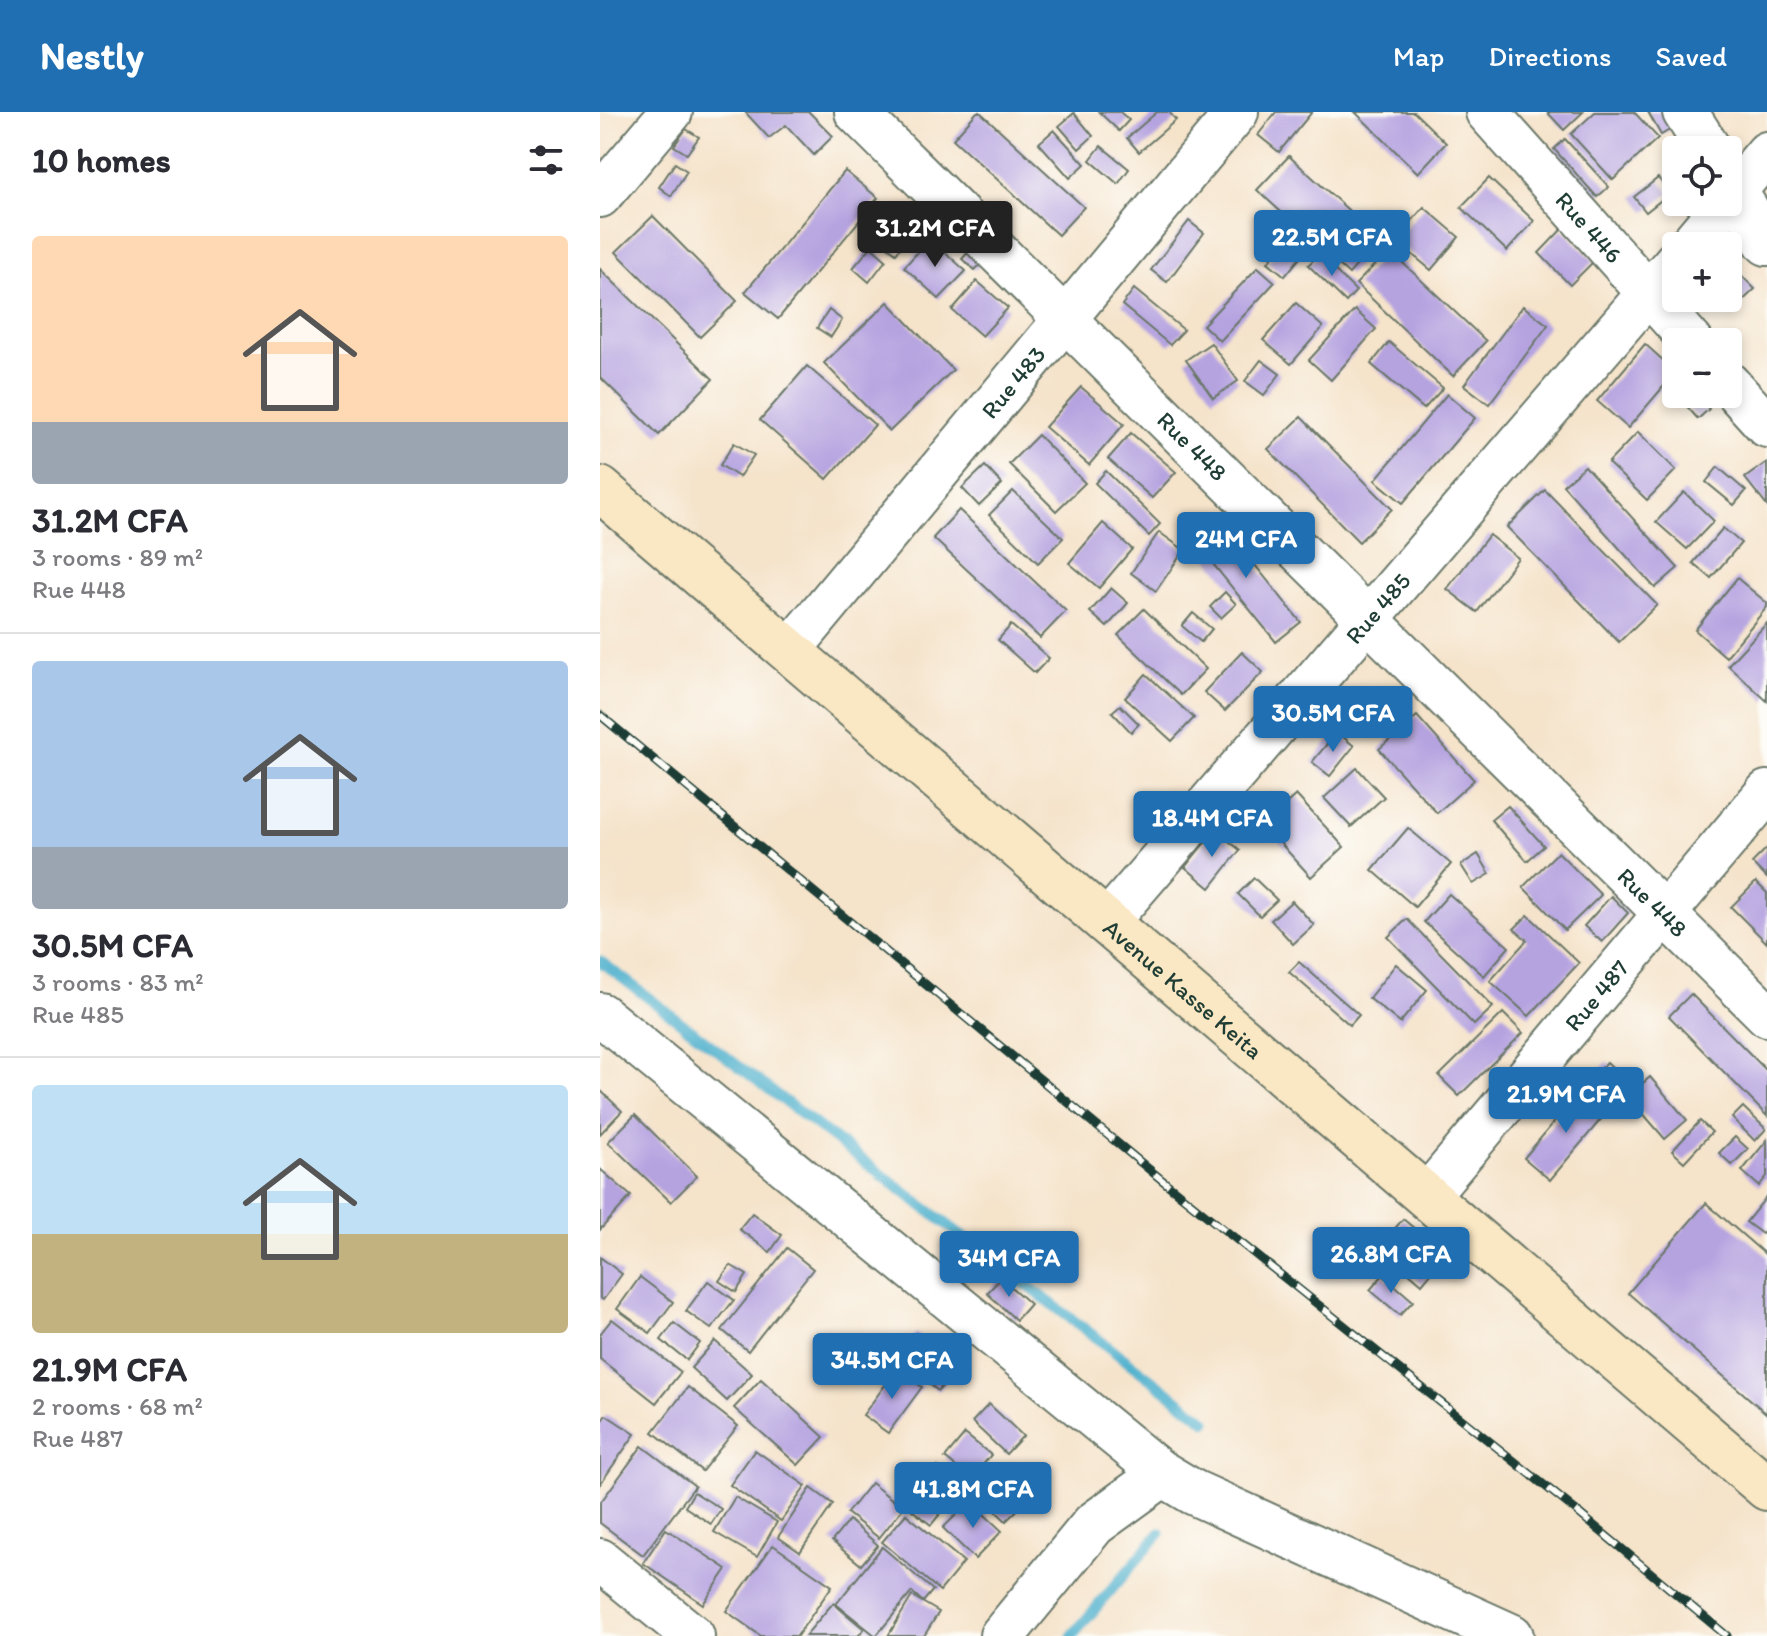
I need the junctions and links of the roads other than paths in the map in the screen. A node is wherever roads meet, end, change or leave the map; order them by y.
1 (671, 112) edge
2 (856, 112) edge
3 (1237, 112) edge
4 (1487, 112) edge
5 (1685, 112) edge
6 (1700, 136) edge
7 (1767, 153) edge
8 (1742, 179) edge
9 (600, 196) edge
10 (1742, 210) edge
11 (1712, 216) edge
12 (1700, 232) edge
13 (1767, 243) edge
14 (1662, 278) edge
15 (1649, 294) junction
16 (1065, 319) junction
17 (1679, 328) edge
18 (1742, 398) edge
19 (1767, 426) edge
20 (600, 489) edge
21 (1367, 619) junction
22 (789, 651) junction
23 (1767, 792) edge
24 (1665, 914) junction
25 (1106, 923) junction
26 (600, 1014) edge
27 (1767, 1015) edge
28 (1426, 1197) junction
29 (1163, 1474) junction
30 (1766, 1483) edge
31 (600, 1560) edge
32 (693, 1636) edge
33 (1002, 1636) edge
34 (1511, 1636) edge

1 - 9 street
2 - 16 street, Rue 448
3 - 16 street, Rue 483
4 - 15 street, Rue 446
5 - 6 street
7 - 8 street
10 - 13 street
11 - 12 street
14 - 15 street, Rue 485
15 - 17 street, Rue 446
15 - 21 street, Rue 485
16 - 21 street, Rue 448
16 - 22 street, Rue 483
18 - 19 street
20 - 22 main road, Avenue Kasse Keita
21 - 24 street, Rue 448
21 - 25 street, Rue 485
22 - 25 main road, Avenue Kasse Keita
23 - 24 street, Rue 487
24 - 27 street, Rue 448
24 - 28 street, Rue 487
25 - 28 main road, Avenue Kasse Keita
26 - 29 street
28 - 30 main road, Avenue Kasse Keita
29 - 33 street
29 - 34 street
31 - 32 street

